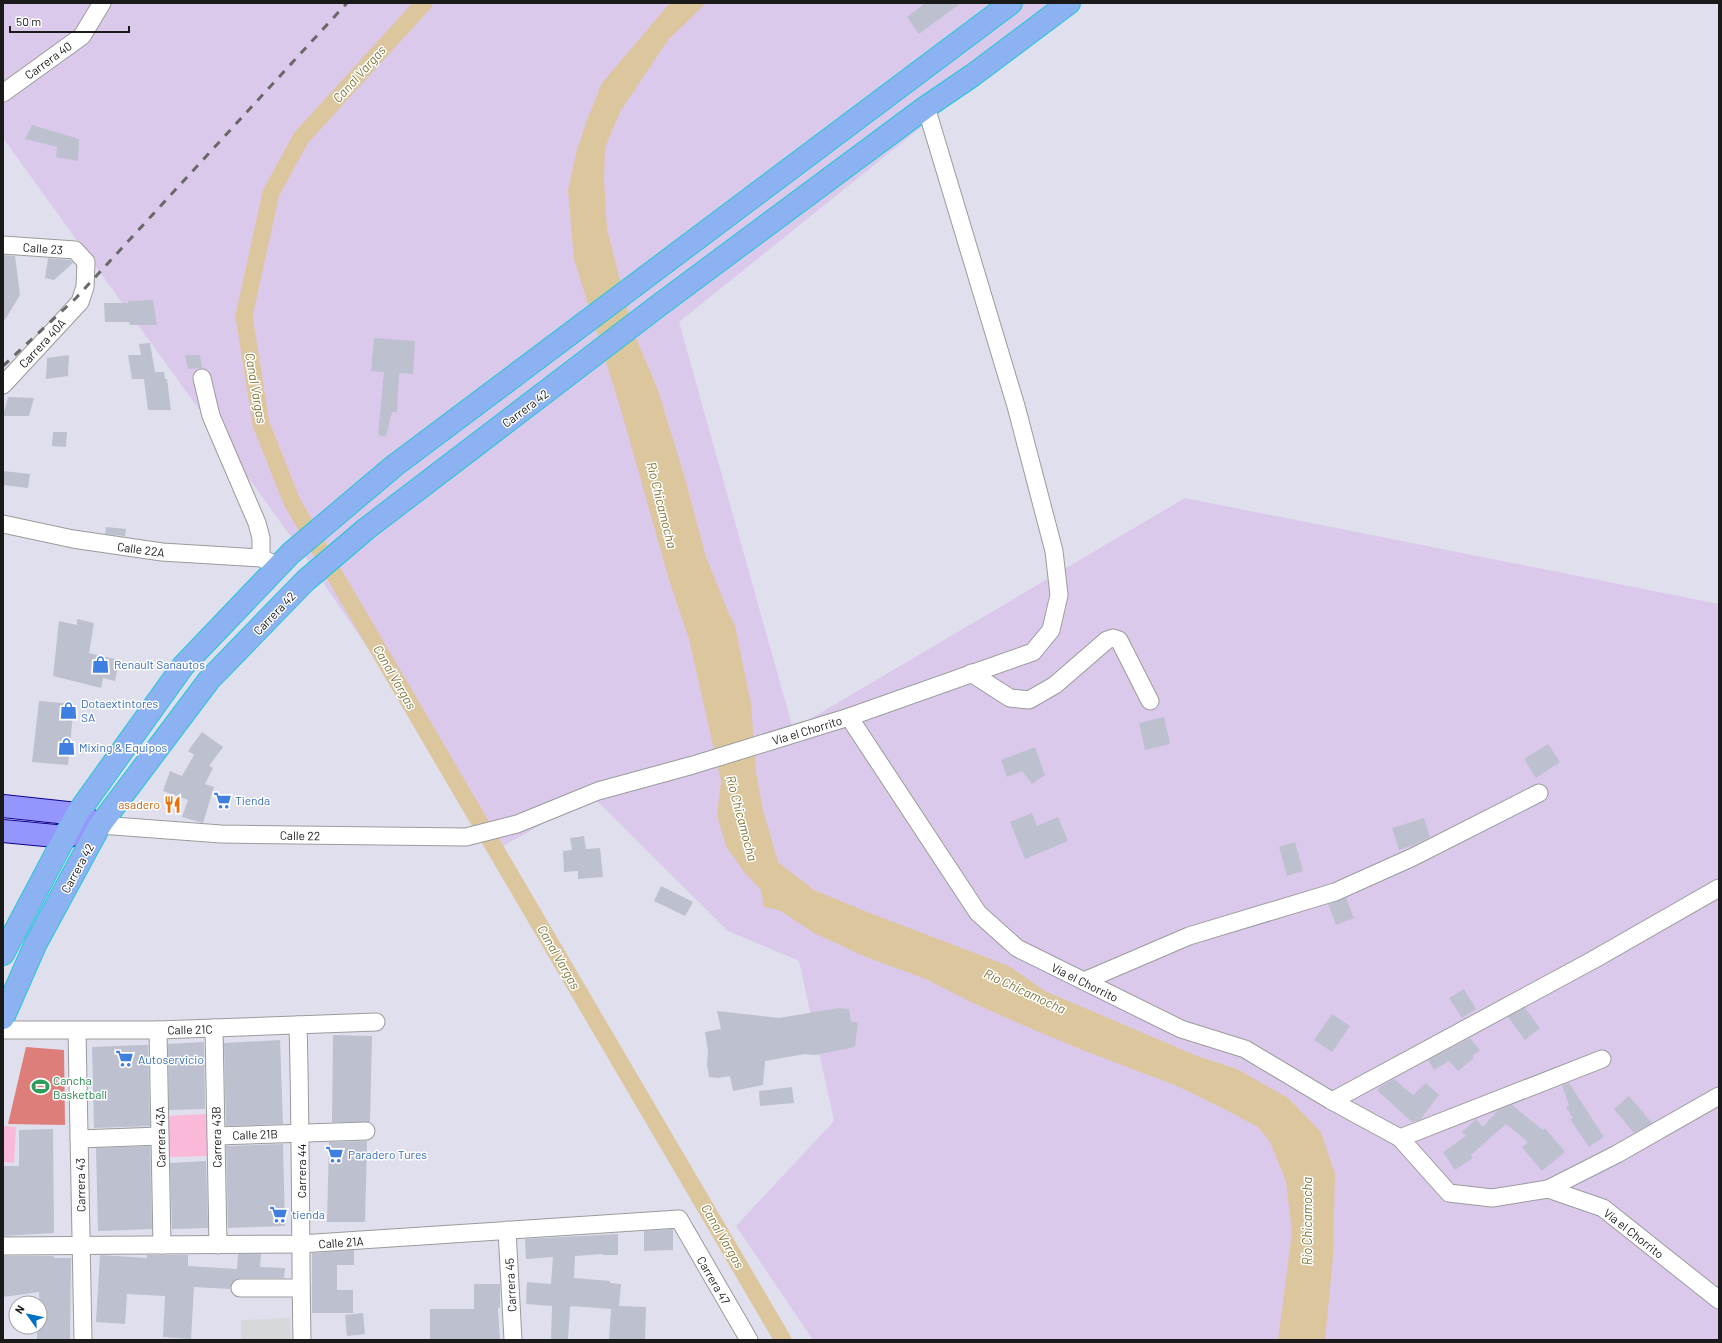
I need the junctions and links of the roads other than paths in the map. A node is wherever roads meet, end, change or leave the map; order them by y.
1 (102, 3) edge
2 (1011, 3) edge
3 (1069, 3) edge
4 (3, 93) edge
5 (926, 107) junction
6 (3, 245) edge
7 (80, 302) joint
8 (202, 378) dead end
9 (3, 385) edge
10 (3, 524) edge
11 (277, 559) junction
12 (971, 673) junction
13 (1150, 701) dead end
14 (849, 717) junction
15 (1539, 793) dead end
16 (3, 806) edge
17 (77, 814) junction
18 (100, 825) junction
19 (498, 829) joint
20 (3, 831) edge
21 (66, 837) junction
22 (1719, 888) edge
23 (3, 954) edge
24 (1084, 982) junction
25 (3, 1018) edge
26 (376, 1022) dead end
27 (298, 1025) junction
28 (214, 1028) junction
29 (3, 1030) edge
30 (158, 1030) junction
31 (77, 1031) junction
32 (1602, 1059) dead end
33 (1719, 1096) edge
34 (1332, 1101) junction
35 (366, 1131) dead end
36 (301, 1132) junction
37 (160, 1136) junction
38 (216, 1136) junction
39 (1400, 1138) junction
40 (79, 1139) junction
41 (1548, 1189) junction
42 (679, 1220) joint
43 (507, 1230) junction
44 (300, 1244) junction
45 (82, 1245) junction
46 (162, 1245) junction
47 (218, 1245) junction
48 (3, 1246) edge
49 (240, 1288) dead end
50 (301, 1288) junction
51 (1719, 1300) edge
52 (83, 1340) edge
53 (302, 1340) edge
54 (513, 1340) edge
55 (750, 1340) edge

1 - 4 street, Carrera 40
2 - 11 highway, Carrera 42
3 - 5 highway, Carrera 42
5 - 12 street
5 - 18 highway, Carrera 42
6 - 7 street, Calle 23
7 - 9 street, Carrera 40A
8 - 11 street
10 - 11 street, Calle 22A
11 - 17 highway, Carrera 42
12 - 13 street
12 - 14 street
14 - 19 street, Vía el Chorrito
14 - 24 street, Vía el Chorrito
15 - 24 street
16 - 17 main road
17 - 18 main road
17 - 21 highway, Carrera 42
18 - 19 street, Calle 22
18 - 21 main road
18 - 25 highway, Carrera 42
20 - 21 main road
21 - 23 highway, Carrera 42
22 - 34 street
24 - 34 street, Vía el Chorrito
26 - 27 street, Calle 21C
27 - 28 street, Calle 21C
27 - 36 street, Carrera 44
28 - 30 street, Calle 21C
28 - 38 street, Carrera 43B
29 - 31 street, Calle 21C
30 - 31 street, Calle 21C
30 - 37 street, Carrera 43A
31 - 40 street, Carrera 43
32 - 39 street
33 - 41 street
34 - 39 street, Vía el Chorrito
35 - 36 street, Calle 21B
36 - 38 street, Calle 21B
36 - 44 street, Carrera 44
37 - 40 street
37 - 46 street, Carrera 43A
38 - 47 street, Carrera 43B
39 - 41 street, Vía el Chorrito
40 - 45 street, Carrera 43
41 - 51 street, Vía el Chorrito
42 - 43 street, Calle 21A
42 - 55 street, Carrera 47
43 - 44 street, Calle 21A
43 - 54 street, Carrera 45
44 - 47 street, Calle 21A
44 - 50 street, Carrera 44
45 - 46 street, Calle 21A
45 - 48 street, Calle 21A
45 - 52 street, Carrera 43
46 - 47 street, Calle 21A
49 - 50 street
50 - 53 street, Carrera 44

